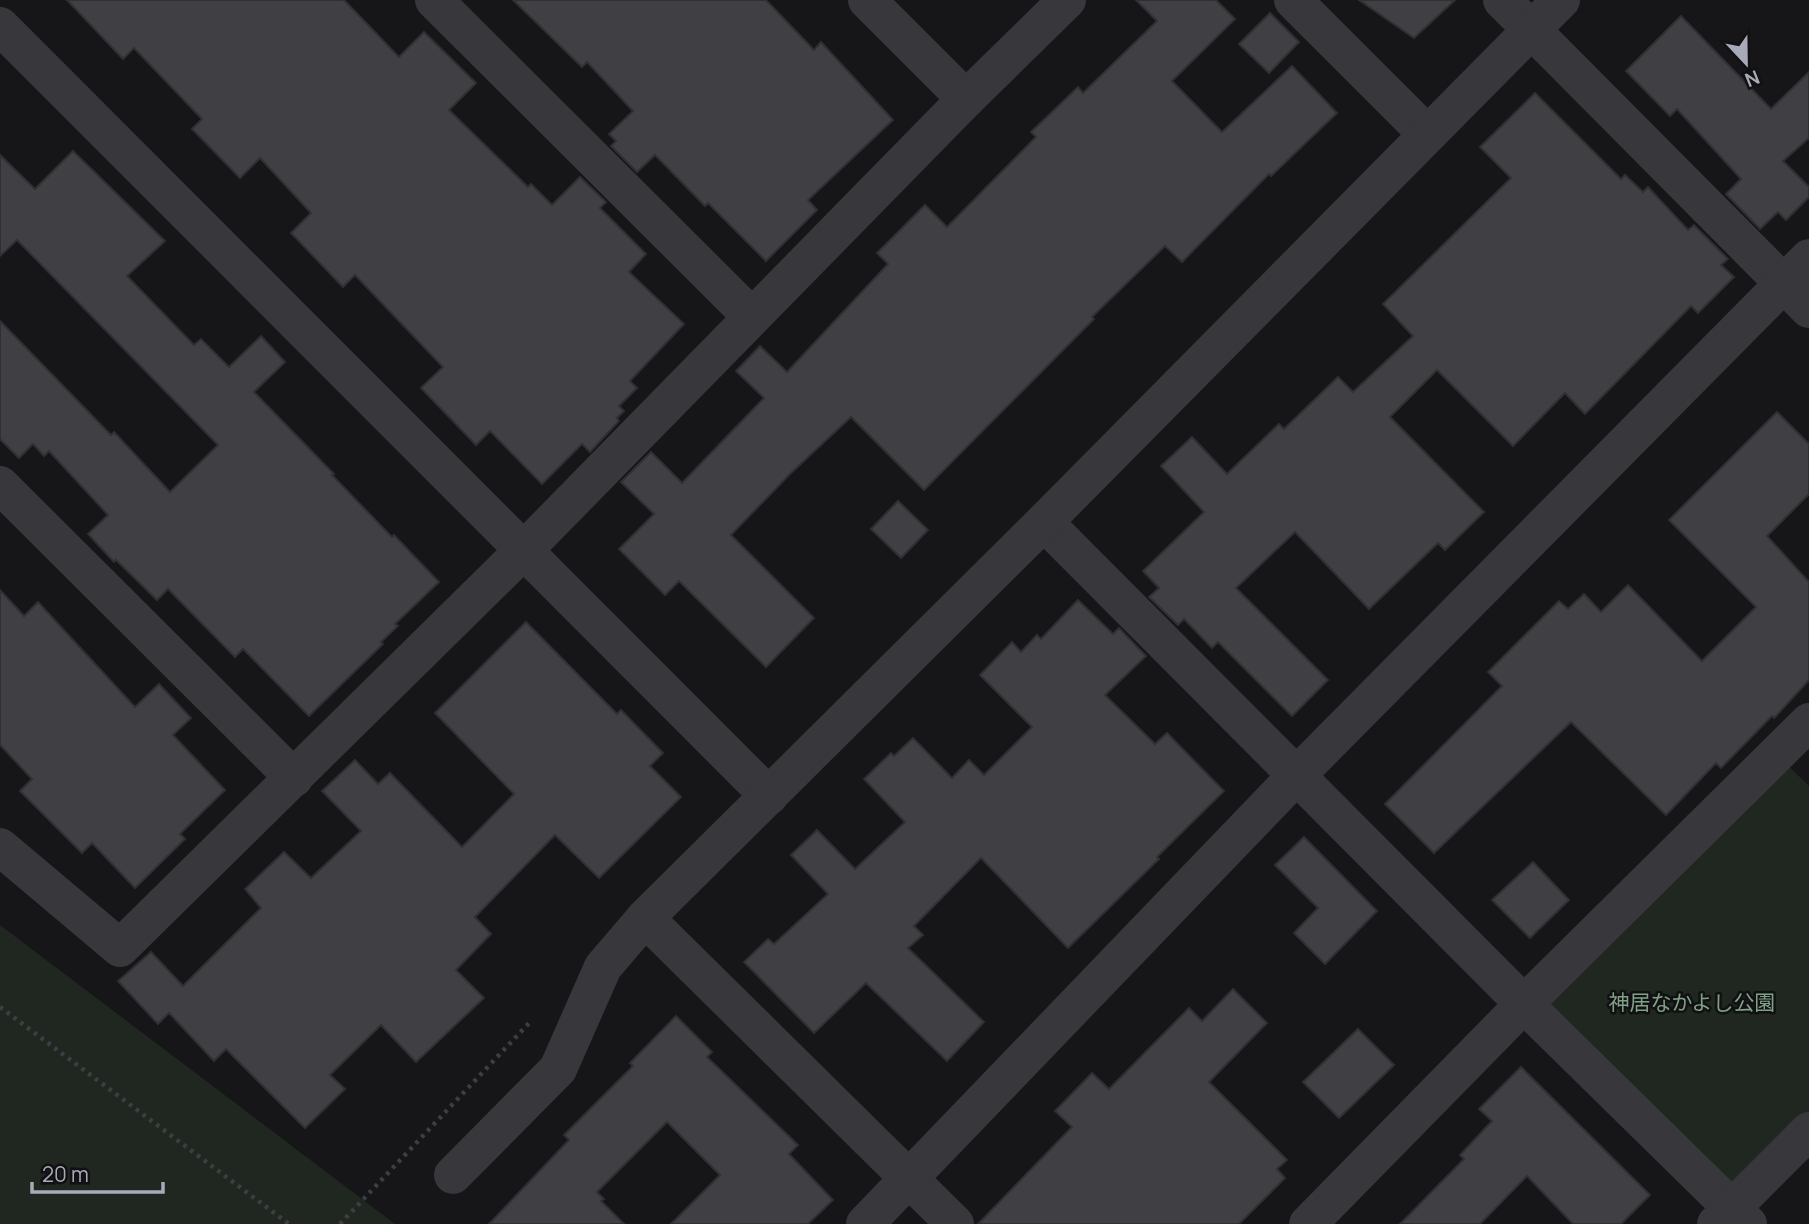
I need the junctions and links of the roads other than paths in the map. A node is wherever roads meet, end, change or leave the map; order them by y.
1 (434, 0) edge
2 (867, 0) edge
3 (1068, 0) edge
4 (1293, 0) edge
5 (1502, 0) edge
6 (1561, 0) edge
7 (0, 26) edge
8 (1531, 30) junction
9 (967, 99) junction
10 (1427, 134) junction
11 (1801, 283) edge
12 (752, 317) junction
13 (0, 485) edge
14 (1044, 522) junction
15 (525, 549) junction
16 (1809, 722) edge
17 (1297, 775) junction
18 (294, 778) junction
19 (769, 796) junction
20 (0, 847) edge
21 (645, 918) junction
22 (1524, 1004) junction
23 (1809, 1131) edge
24 (453, 1175) dead end
25 (909, 1179) junction
26 (1732, 1218) edge
27 (865, 1224) edge
28 (955, 1224) edge
29 (1308, 1224) edge

1 - 12 street
2 - 9 street
3 - 9 street
4 - 10 street
5 - 8 street
6 - 8 street
7 - 15 street
8 - 10 street
8 - 11 street
9 - 12 street
10 - 14 street
11 - 17 street
12 - 15 street
13 - 18 street
14 - 17 street
14 - 19 street
15 - 18 street
15 - 19 street
16 - 22 street
17 - 22 street
17 - 25 street
18 - 20 street
19 - 21 street
21 - 24 street
21 - 25 street
22 - 26 street
22 - 29 street
23 - 26 street
25 - 27 street
25 - 28 street

